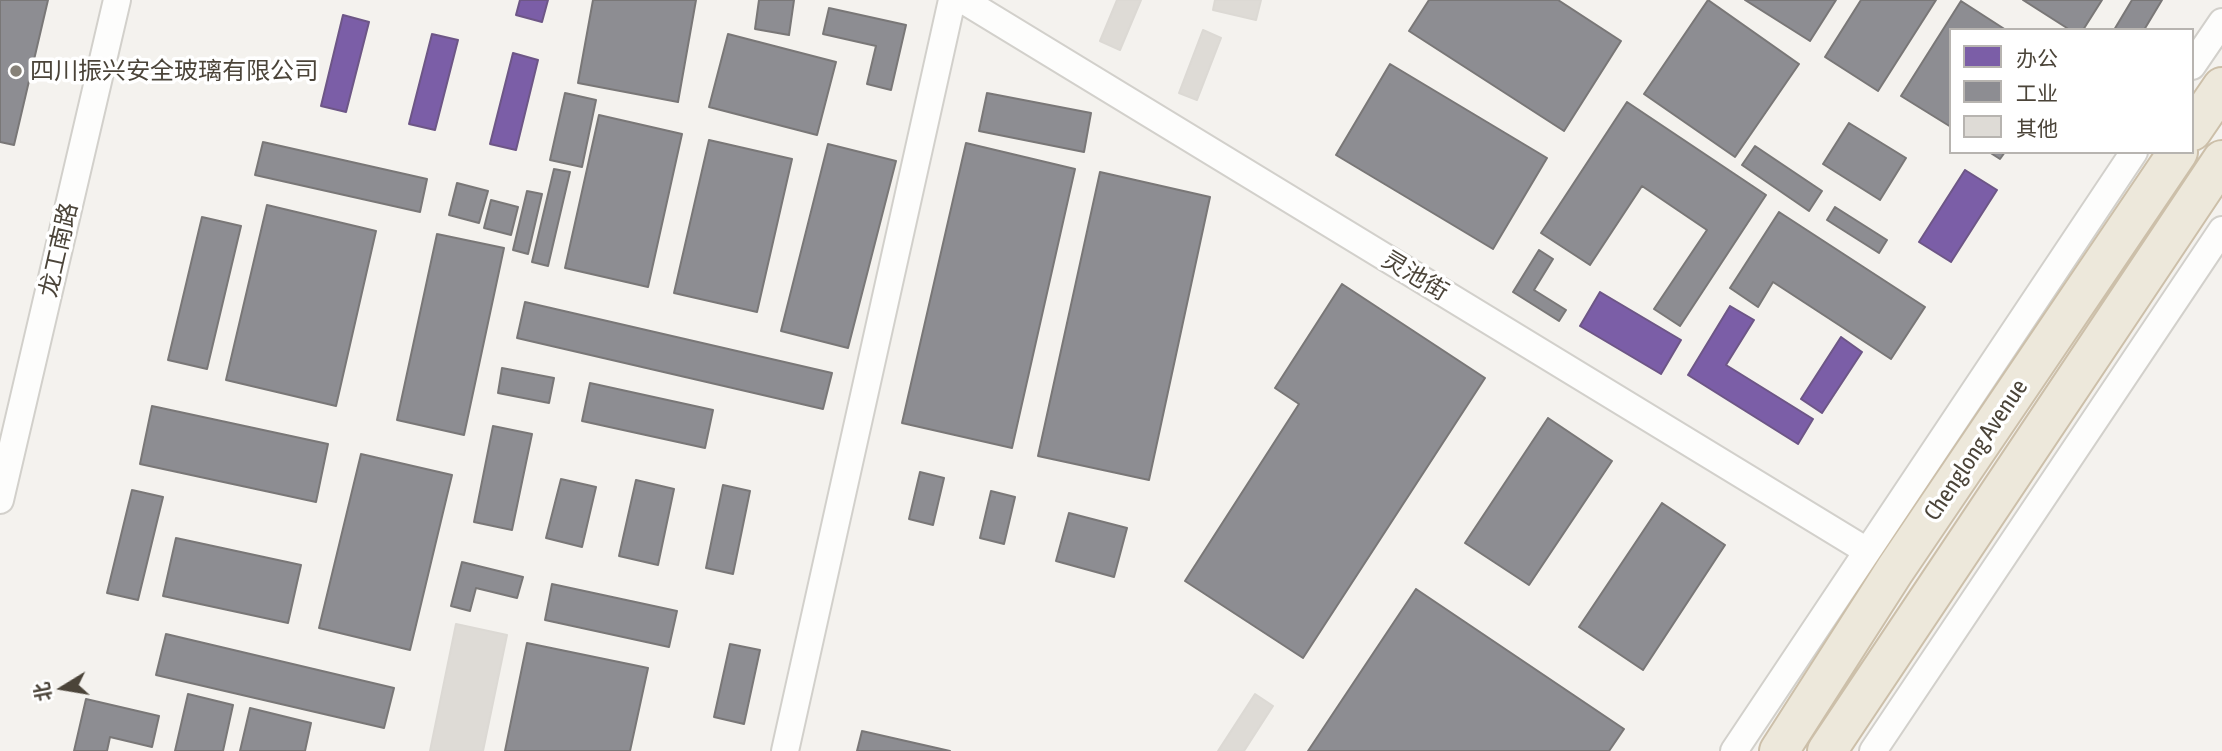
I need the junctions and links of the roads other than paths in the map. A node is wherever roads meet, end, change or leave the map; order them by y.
1 (117, 0) edge
2 (952, 0) edge
3 (963, 0) edge
4 (2222, 22) edge
5 (2194, 63) edge
6 (2222, 87) edge
7 (2194, 128) edge
8 (2133, 154) edge
9 (2177, 154) edge
10 (2222, 160) edge
11 (2222, 230) edge
12 (0, 500) edge
13 (1867, 551) junction
14 (785, 751) edge
15 (1734, 751) edge
16 (1779, 751) edge
17 (1827, 751) edge
18 (1874, 751) edge

1 - 12 street, 龙工南路
2 - 14 street
3 - 13 street, 灵池街
4 - 5 street
6 - 7 highway
8 - 13 street
9 - 16 highway, Chenglong Avenue
10 - 17 highway, Chenglong Avenue
11 - 18 street
13 - 15 street

